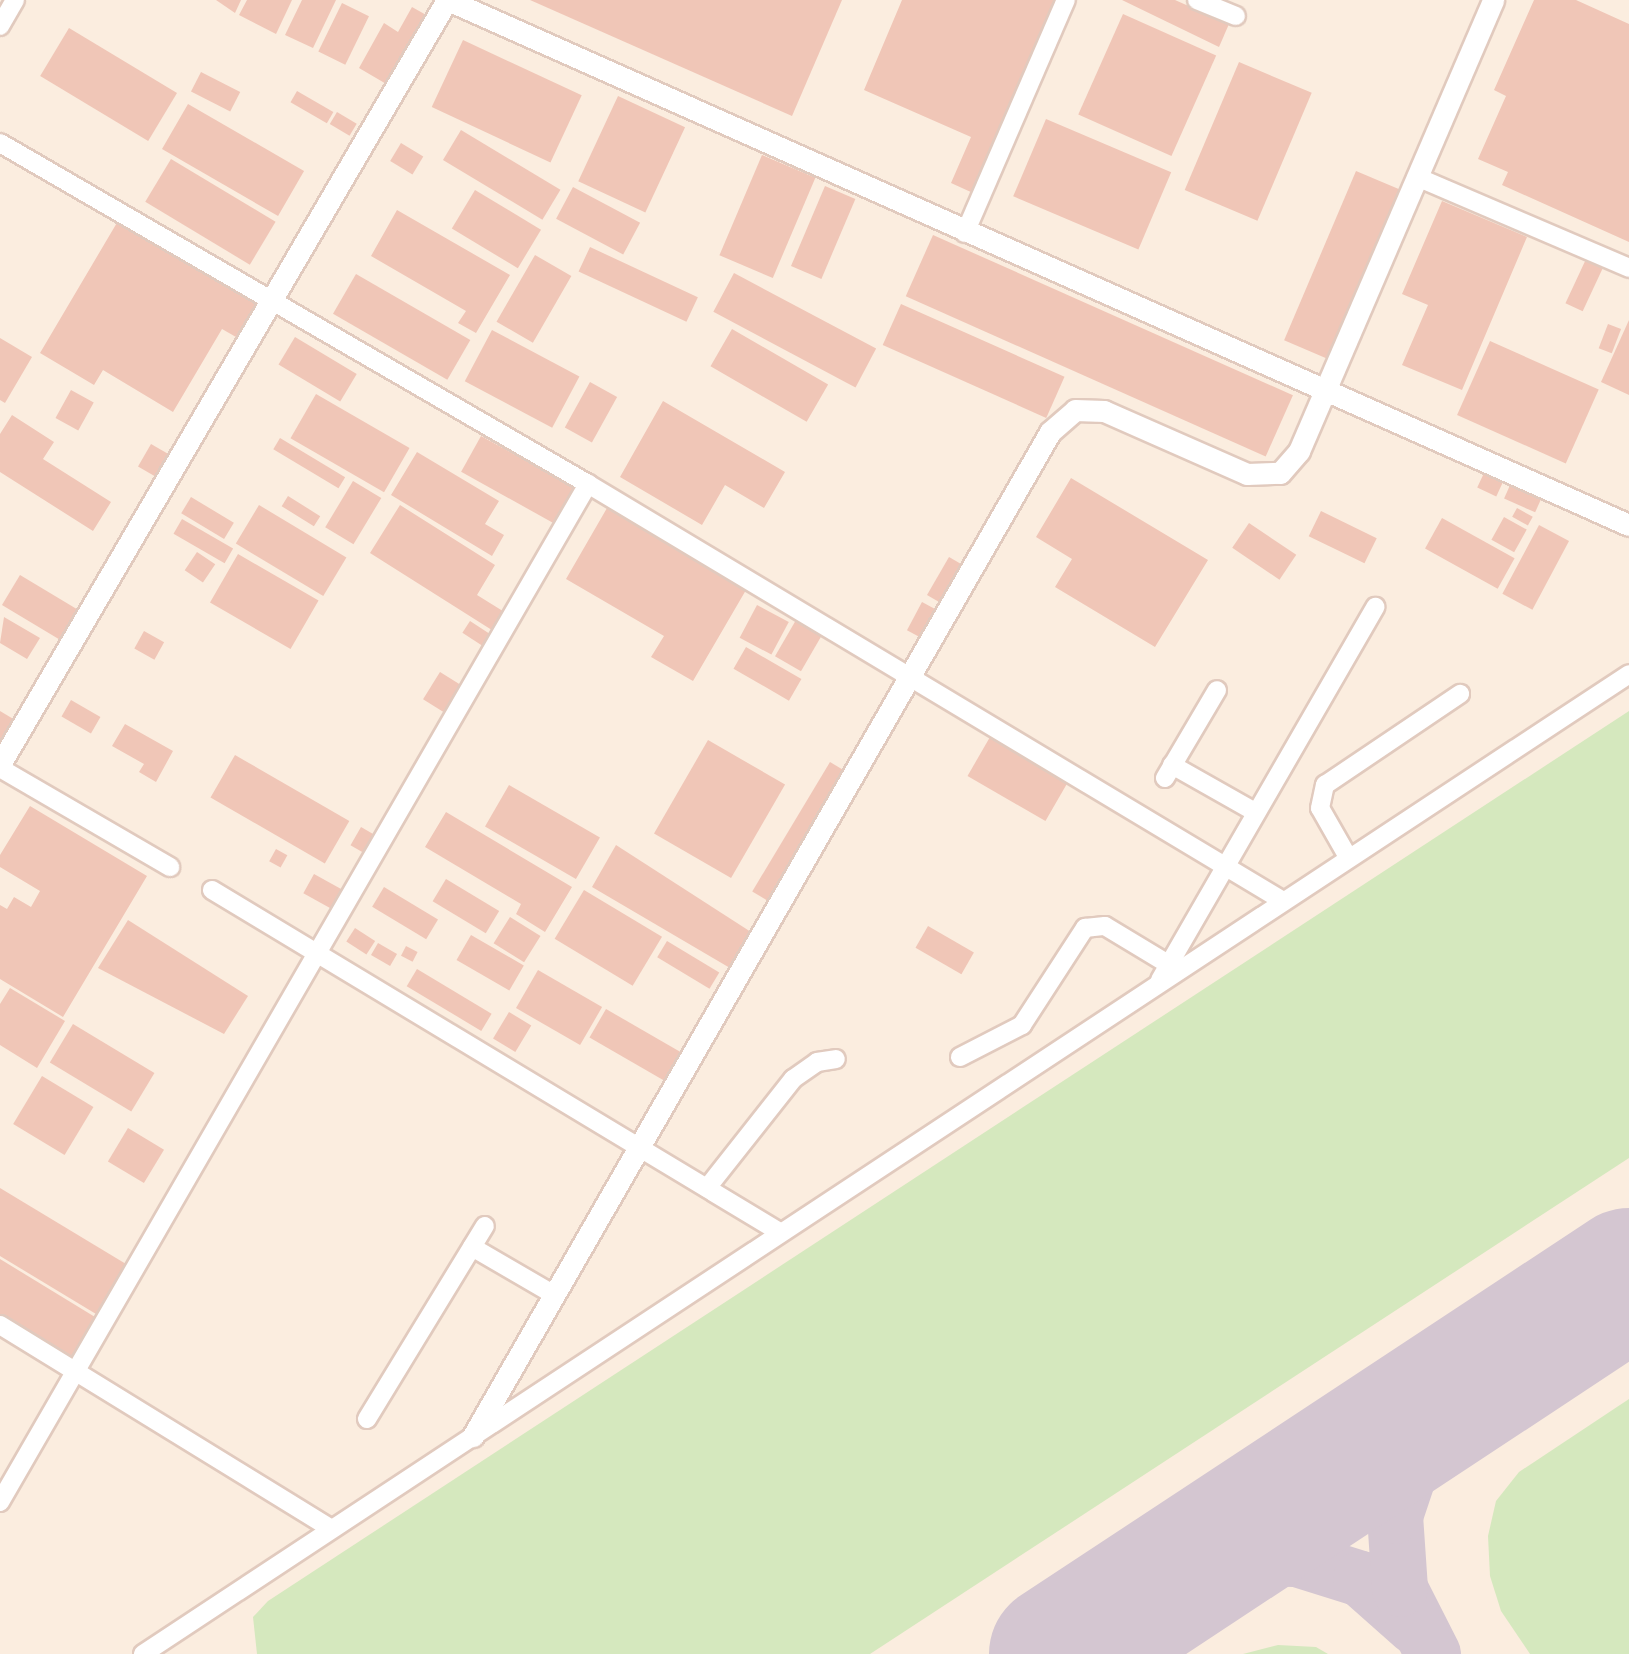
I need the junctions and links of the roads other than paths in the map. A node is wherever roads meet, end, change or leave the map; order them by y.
1 (15, 0) edge
2 (447, 0) edge
3 (1066, 0) edge
4 (1198, 0) edge
5 (1493, 0) edge
6 (1236, 16) dead end
7 (0, 26) edge
8 (0, 143) edge
9 (1417, 177) junction
10 (965, 233) junction
11 (1629, 268) edge
12 (269, 302) junction
13 (1325, 393) junction
14 (588, 484) junction
15 (1629, 526) edge
16 (1375, 607) dead end
17 (908, 674) junction
18 (1629, 674) edge
19 (1217, 690) dead end
20 (1460, 694) dead end
21 (0, 766) edge
22 (1255, 812) junction
23 (1348, 857) junction
24 (170, 867) dead end
25 (1222, 868) junction
26 (212, 890) dead end
27 (1283, 901) junction
28 (314, 953) junction
29 (1164, 972) junction
30 (960, 1057) dead end
31 (836, 1059) dead end
32 (637, 1146) junction
33 (707, 1188) junction
34 (485, 1226) dead end
35 (781, 1233) junction
36 (472, 1247) junction
37 (551, 1293) junction
38 (0, 1325) edge
39 (75, 1371) junction
40 (368, 1419) dead end
41 (473, 1436) junction
42 (0, 1502) edge
43 (331, 1529) junction
44 (143, 1654) edge

1 - 7 street
2 - 10 street
2 - 12 street
3 - 10 street
4 - 6 street
5 - 9 street
8 - 12 street
9 - 11 street
9 - 13 street
10 - 13 street
12 - 14 street
12 - 21 street
13 - 15 street
13 - 17 street
14 - 17 street
14 - 28 street
16 - 22 street
17 - 25 street
17 - 32 street
18 - 23 street
19 - 22 street
20 - 23 street
21 - 24 street
22 - 25 street
23 - 27 street
25 - 27 street
25 - 29 street
26 - 28 street
27 - 29 street
28 - 32 street
28 - 39 street
29 - 30 street
29 - 35 street
31 - 33 street
32 - 33 street
32 - 37 street
33 - 35 street
34 - 36 street
35 - 41 street
36 - 37 street
36 - 40 street
37 - 41 street
38 - 39 street
39 - 42 street
39 - 43 street
41 - 43 street
43 - 44 street

